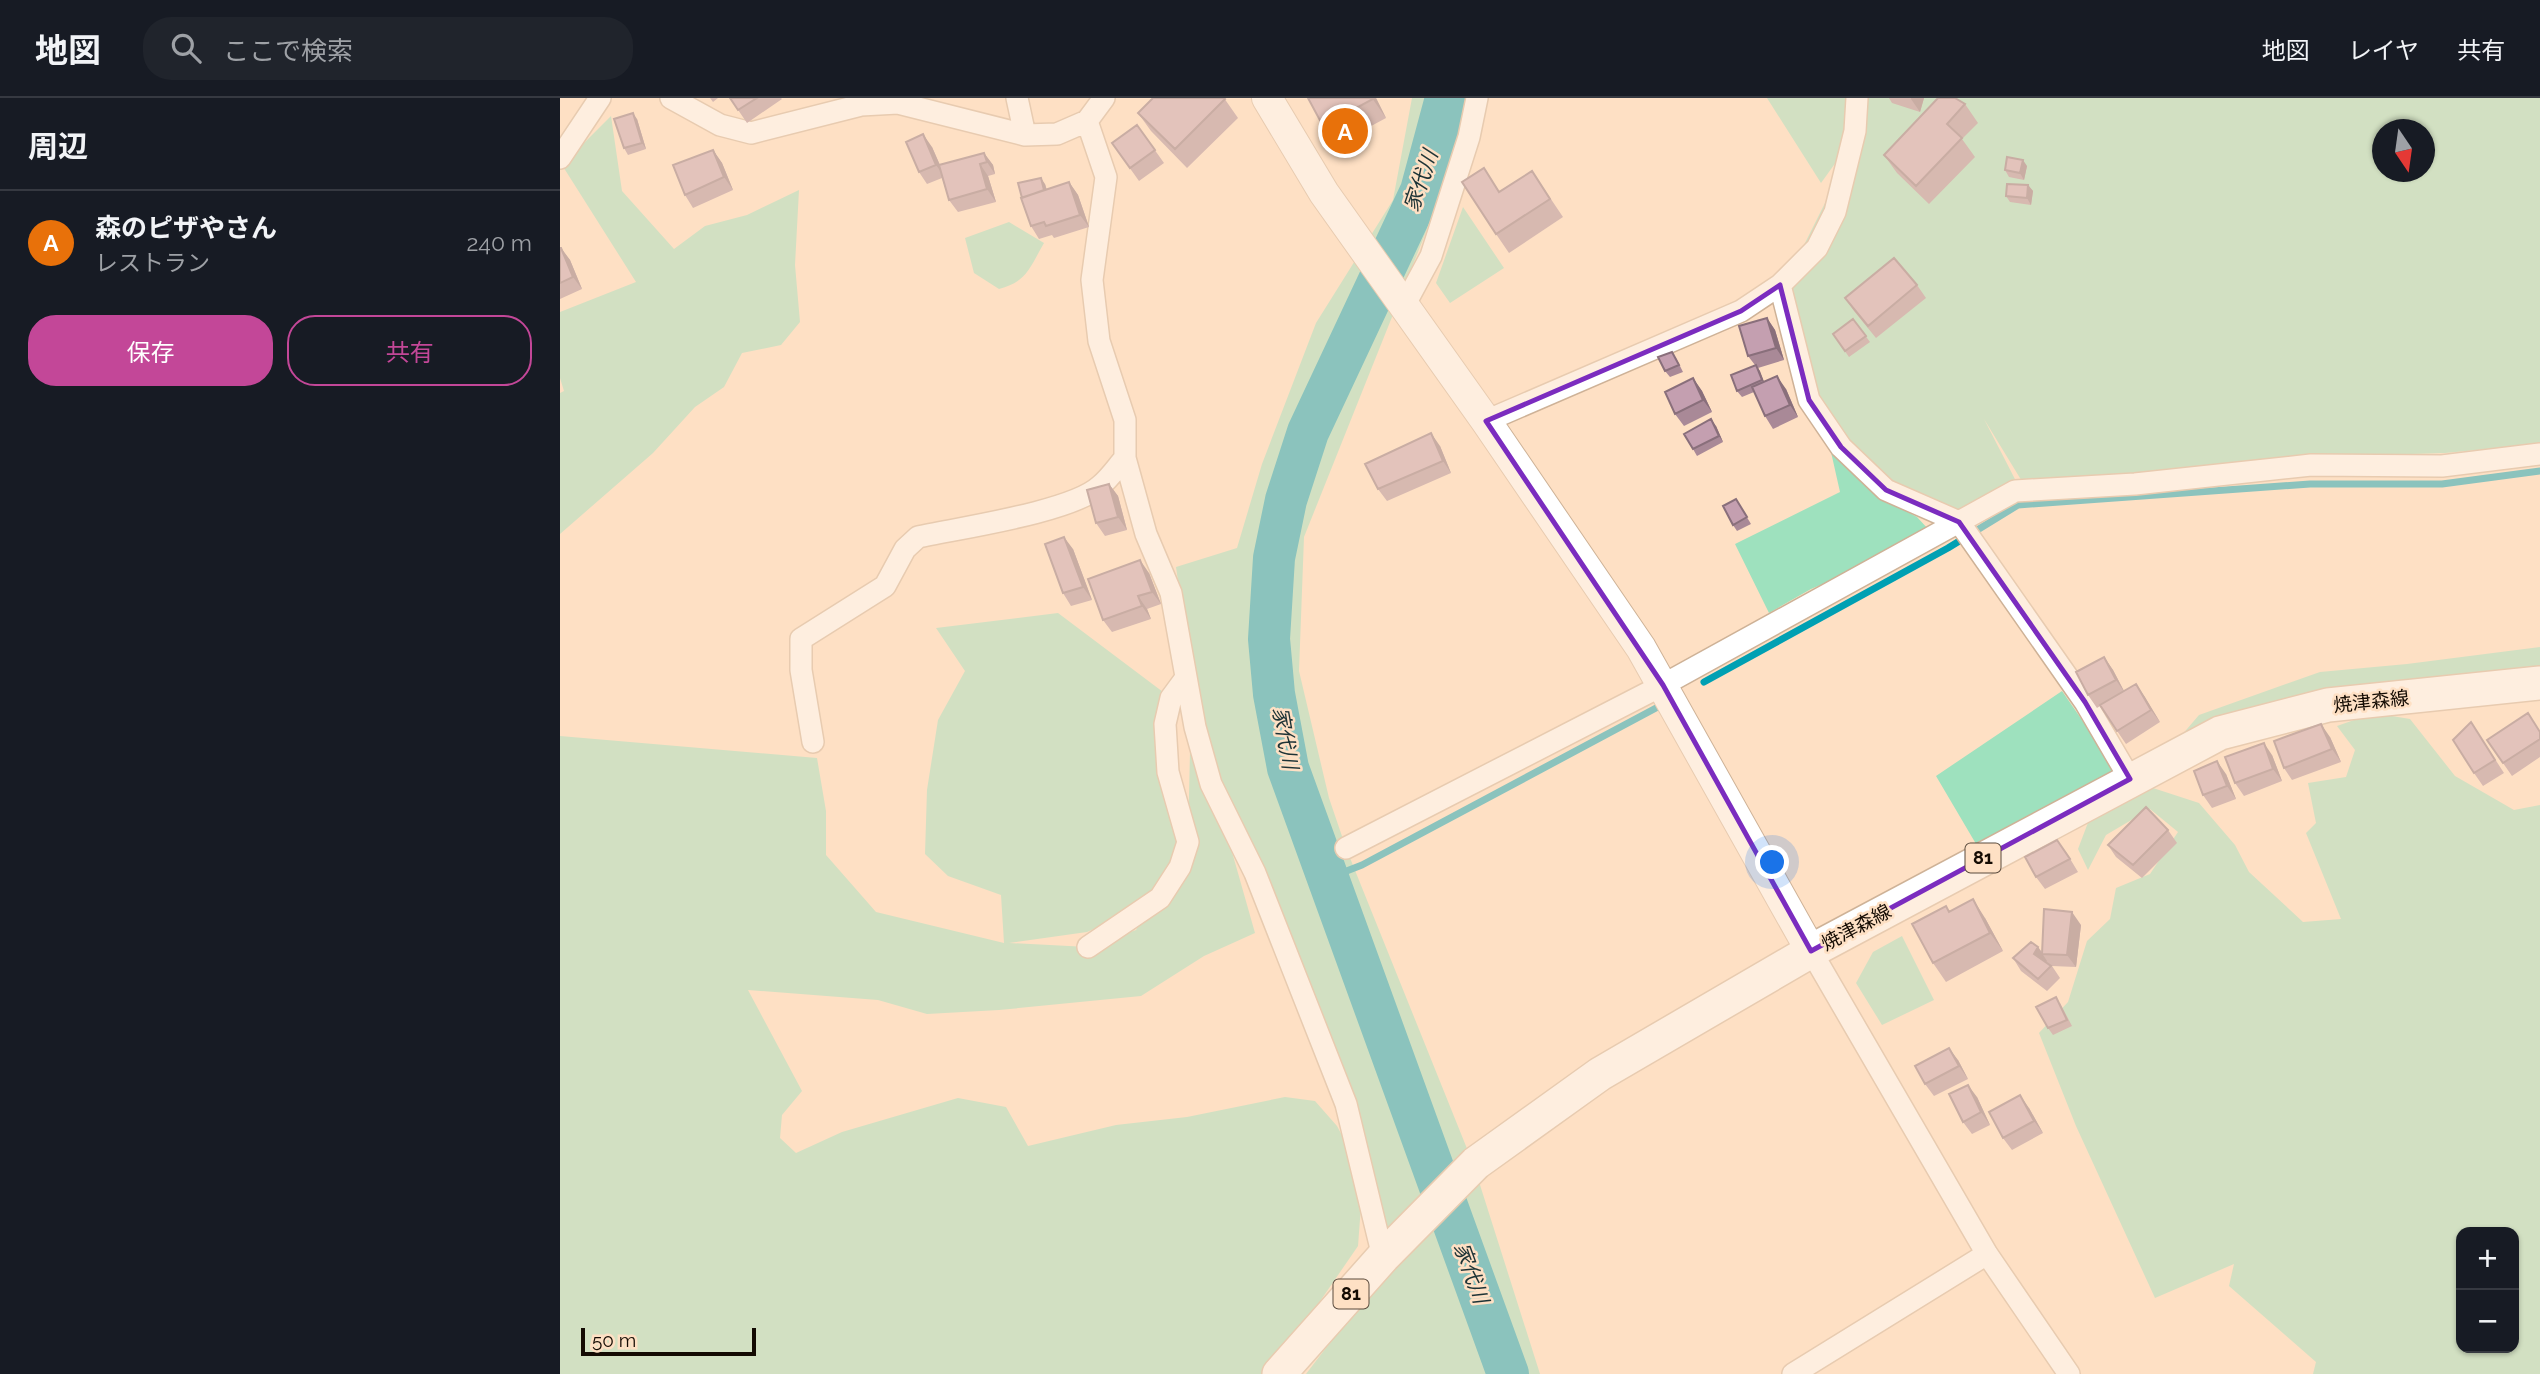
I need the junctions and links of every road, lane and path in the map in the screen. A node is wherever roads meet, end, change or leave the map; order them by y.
1 (600, 98) edge
2 (671, 98) edge
3 (1017, 98) edge
4 (1104, 98) edge
5 (1267, 98) edge
6 (1477, 98) edge
7 (1857, 98) edge
8 (1087, 121) junction
9 (1025, 135) junction
10 (560, 158) edge
11 (1780, 285) junction
12 (1398, 297) junction
13 (1486, 421) junction
14 (2540, 454) edge
15 (1125, 458) junction
16 (1961, 525) junction
17 (1185, 679) junction
18 (2540, 683) edge
19 (1662, 685) junction
20 (813, 742) dead end
21 (2130, 779) junction
22 (1346, 848) dead end
23 (1088, 947) dead end
24 (1811, 951) junction
25 (1987, 1254) junction
26 (1383, 1257) junction
27 (1279, 1374) edge
28 (1793, 1374) edge
29 (2069, 1374) edge

1 - 10 street
2 - 9 street
3 - 9 street
4 - 8 street
5 - 12 street
6 - 12 street
7 - 11 street
8 - 9 street
8 - 15 street
11 - 13 street
11 - 16 street
12 - 13 street
13 - 19 street
14 - 16 street
15 - 17 street
15 - 20 street
16 - 19 street
16 - 21 street
17 - 23 street
17 - 26 street
18 - 21 main road, 焼津森線 / 81
19 - 22 street
19 - 24 street
21 - 24 main road, 焼津森線 / 81
24 - 25 street
24 - 26 main road, 焼津森線 / 81
25 - 28 street
25 - 29 street
26 - 27 main road, 焼津森線 / 81

